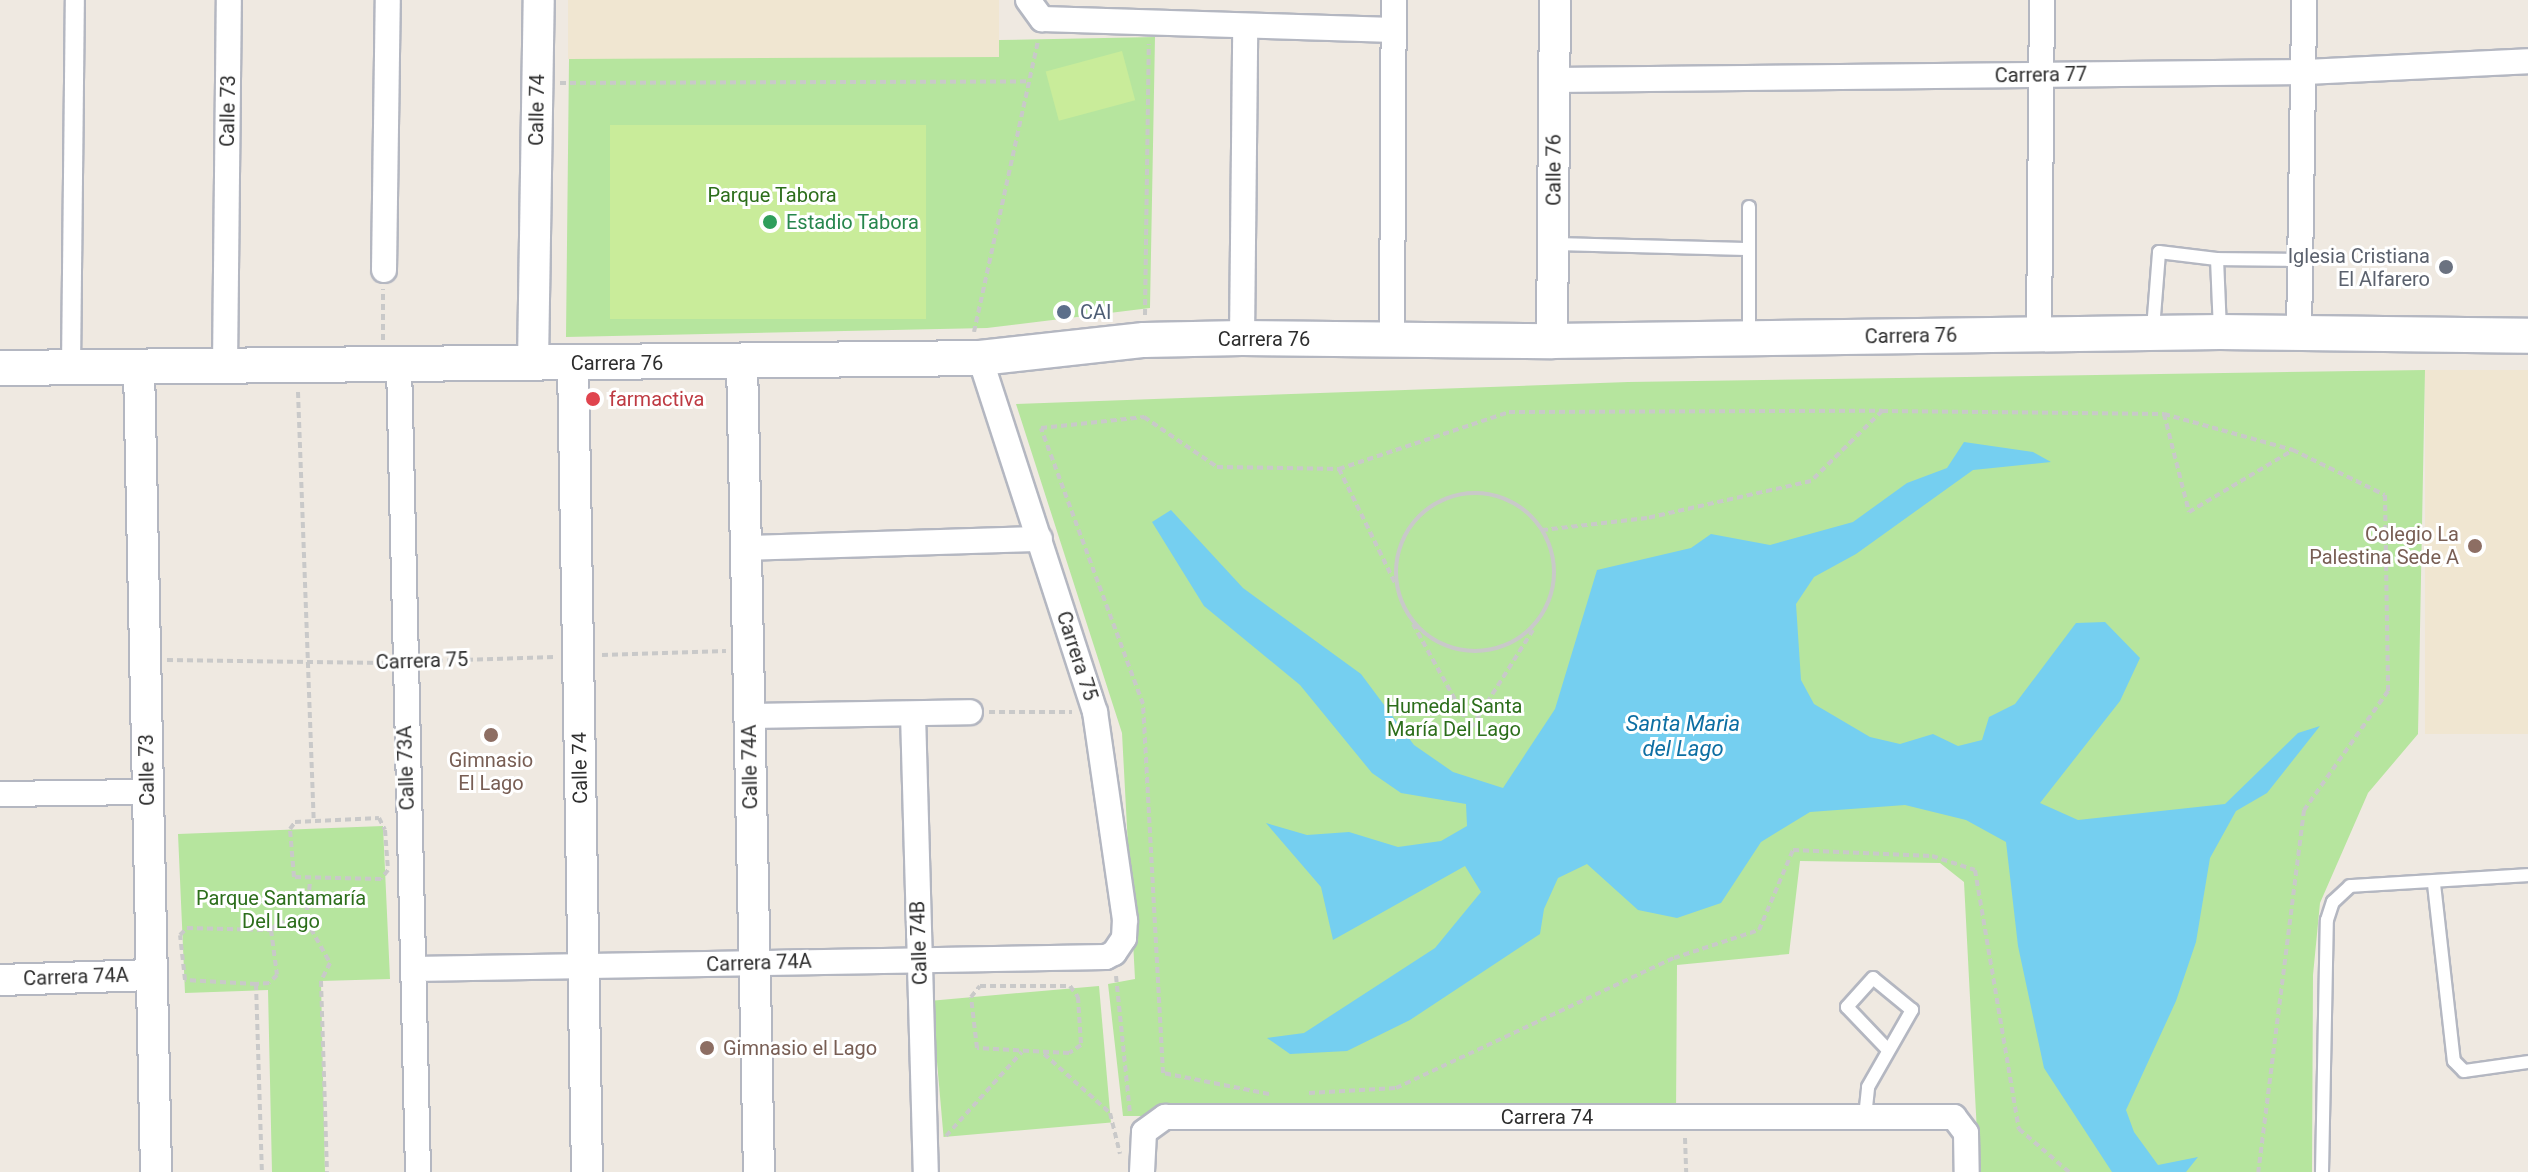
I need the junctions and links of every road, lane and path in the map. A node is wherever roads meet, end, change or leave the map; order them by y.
1 (75, 0) edge
2 (229, 0) edge
3 (388, 0) edge
4 (539, 0) edge
5 (1394, 0) edge
6 (1555, 0) edge
7 (2042, 0) edge
8 (2304, 0) edge
9 (1034, 11) edge
10 (1150, 23) junction
11 (1245, 26) junction
12 (1394, 30) junction
13 (2528, 61) edge
14 (2306, 72) junction
15 (2042, 75) junction
16 (1555, 80) junction
17 (1029, 81) junction
18 (538, 84) junction
19 (1749, 207) dead end
20 (1553, 244) junction
21 (1749, 249) junction
22 (2217, 259) junction
23 (2300, 260) junction
24 (384, 270) joint
25 (1144, 325) dead end
26 (2153, 332) junction
27 (2220, 332) junction
28 (2299, 334) junction
29 (2039, 335) junction
30 (2528, 336) edge
31 (1749, 337) junction
32 (1242, 338) junction
33 (1392, 340) junction
34 (1552, 341) junction
35 (976, 350) junction
36 (391, 357) junction
37 (742, 362) junction
38 (573, 363) junction
39 (533, 364) junction
40 (297, 365) junction
41 (139, 367) junction
42 (225, 367) junction
43 (0, 368) edge
44 (71, 368) junction
45 (1882, 411) junction
46 (2164, 414) junction
47 (2293, 450) junction
48 (1339, 469) junction
49 (1543, 530) junction
50 (1040, 539) junction
51 (746, 548) junction
52 (1397, 589) junction
53 (1408, 615) junction
54 (1537, 623) junction
55 (748, 650) junction
56 (578, 656) junction
57 (145, 659) junction
58 (403, 662) junction
59 (307, 665) junction
60 (970, 712) joint
61 (1095, 712) junction
62 (913, 714) junction
63 (749, 716) junction
64 (148, 792) junction
65 (0, 794) edge
66 (314, 821) junction
67 (2528, 875) edge
68 (310, 881) junction
69 (2434, 884) junction
70 (306, 920) junction
71 (271, 930) junction
72 (1110, 955) junction
73 (920, 957) junction
74 (755, 963) junction
75 (583, 967) junction
76 (413, 969) junction
77 (152, 975) junction
78 (0, 980) edge
79 (256, 984) junction
80 (1888, 1050) junction
81 (1022, 1052) junction
82 (1043, 1053) junction
83 (2528, 1062) edge
84 (1307, 1093) dead end
85 (1277, 1095) dead end
86 (1685, 1117) junction
87 (1865, 1117) junction
88 (1117, 1130) junction
89 (943, 1148) dead end
90 (1120, 1158) dead end
91 (156, 1172) edge
92 (262, 1172) edge
93 (327, 1172) edge
94 (418, 1172) edge
95 (587, 1172) edge
96 (759, 1172) edge
97 (926, 1172) edge
98 (1142, 1172) edge
99 (1686, 1172) edge
100 (1967, 1172) edge
101 (2069, 1172) edge
102 (2258, 1172) edge
103 (2322, 1172) edge

1 - 44 street
2 - 42 street, Calle 73
3 - 24 street
4 - 18 street, Calle 74
5 - 12 street
6 - 16 street, Calle 76
7 - 15 street
8 - 14 street
9 - 10 street
9 - 17 path
10 - 11 street
10 - 25 path
11 - 12 street
11 - 32 street
12 - 33 street
13 - 14 street, Carrera 77
14 - 15 street, Carrera 77
14 - 23 street
15 - 16 street, Carrera 77
15 - 29 street
16 - 20 street, Calle 76
17 - 18 path
17 - 35 path
18 - 39 street, Calle 74
19 - 21 lane
20 - 21 lane
20 - 34 street, Calle 76
21 - 31 lane
22 - 23 lane
22 - 26 lane
22 - 27 lane
23 - 28 street
24 - 36 path
26 - 27 main road, Carrera 76
26 - 29 main road, Carrera 76
27 - 28 main road, Carrera 76
28 - 30 main road, Carrera 76
29 - 31 main road, Carrera 76
31 - 34 main road, Carrera 76
32 - 33 main road, Carrera 76
32 - 35 main road, Carrera 76
33 - 34 main road, Carrera 76
35 - 37 main road, Carrera 76
35 - 50 street, Carrera 75
36 - 39 main road, Carrera 76
36 - 40 main road, Carrera 76
36 - 58 street, Calle 73A
37 - 38 main road, Carrera 76
37 - 51 street, Calle 74A
38 - 39 main road, Carrera 76
38 - 56 street, Calle 74
40 - 42 main road, Carrera 76
40 - 59 path
41 - 42 main road, Carrera 76
41 - 44 main road, Carrera 76
41 - 57 street, Calle 73
43 - 44 main road, Carrera 76
45 - 46 path
45 - 48 path
45 - 49 path
46 - 47 path
46 - 47 path
47 - 102 path
48 - 52 path
48 - 85 path
49 - 52 path
49 - 54 path
50 - 51 street
50 - 61 street, Carrera 75
51 - 55 street, Calle 74A
52 - 53 path
53 - 54 path
53 - 54 path
55 - 56 path, Carrera 75
55 - 63 street, Calle 74A
56 - 58 path, Carrera 75
56 - 75 street, Calle 74
57 - 59 path, Carrera 75
57 - 64 street, Calle 73
58 - 59 path, Carrera 75
58 - 76 street, Calle 73A
59 - 66 path
60 - 61 path
60 - 62 street
61 - 72 street, Carrera 75
62 - 63 street
62 - 73 street, Calle 74B
63 - 74 street, Calle 74A
64 - 65 street
64 - 77 street, Calle 73
66 - 68 path
66 - 68 path
67 - 69 lane
68 - 70 path
69 - 83 lane
69 - 103 lane
70 - 71 path
70 - 93 path
71 - 79 path
71 - 79 path
72 - 73 street, Carrera 74A
72 - 88 path
73 - 74 street, Carrera 74A
73 - 97 street, Calle 74B
74 - 75 street, Carrera 74A
74 - 96 street, Calle 74A
75 - 76 street, Carrera 74A
75 - 95 street, Calle 74
76 - 94 street, Calle 73A
77 - 78 street, Carrera 74A
77 - 91 street, Calle 73
79 - 92 path
80 - 80 lane
80 - 87 lane
81 - 82 path
81 - 82 path
81 - 89 path
82 - 88 path
84 - 101 path
86 - 87 street, Carrera 74
86 - 98 street, Carrera 74
86 - 99 path
87 - 100 street, Carrera 74
88 - 90 path

